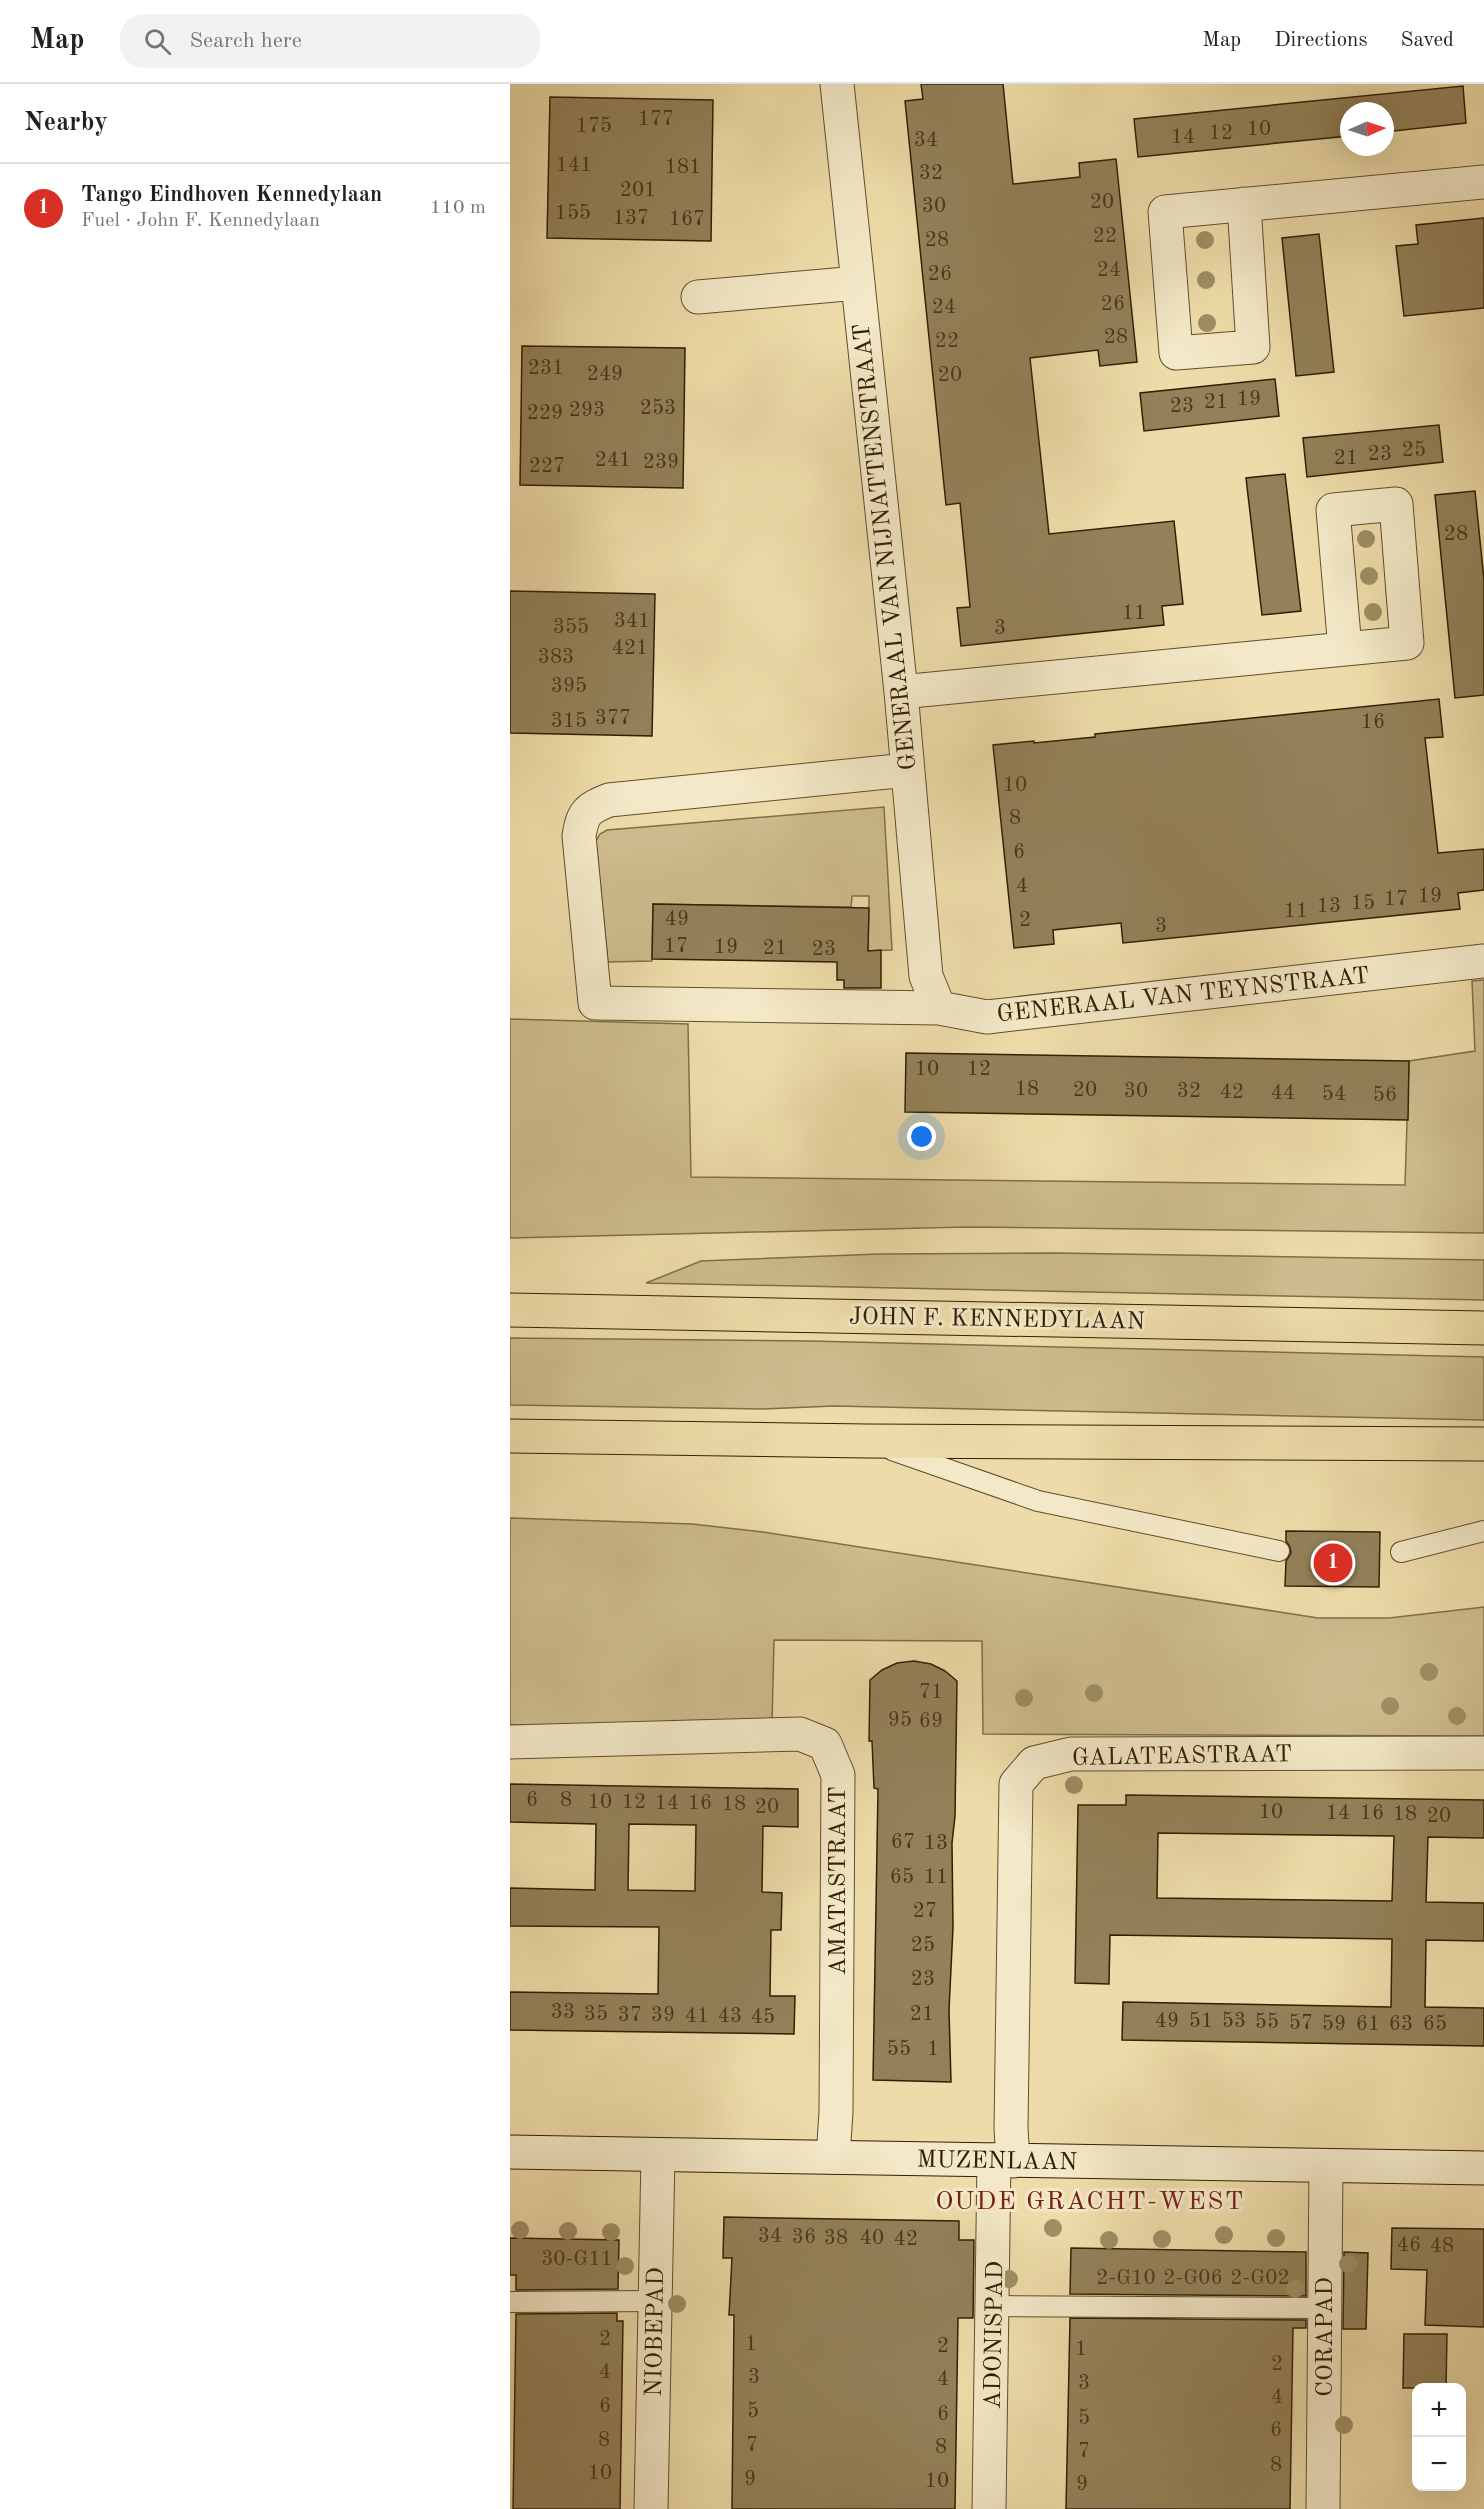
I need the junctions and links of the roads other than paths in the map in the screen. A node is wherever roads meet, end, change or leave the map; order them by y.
1 (837, 84) edge
2 (1484, 182) edge
3 (1244, 204) junction
4 (858, 283) junction
5 (698, 297) dead end
6 (1345, 650) dead end
7 (901, 692) junction
8 (907, 770) junction
9 (1484, 961) edge
10 (939, 1008) junction
11 (510, 1310) edge
12 (1484, 1328) edge
13 (510, 1436) edge
14 (867, 1441) junction
15 (1484, 1444) edge
16 (1484, 1531) edge
17 (1279, 1551) dead end
18 (1401, 1552) dead end
19 (510, 1742) edge
20 (1484, 1754) edge
21 (510, 2152) edge
22 (658, 2155) junction
23 (834, 2157) junction
24 (1004, 2160) junction
25 (1326, 2166) junction
26 (1484, 2168) edge
27 (655, 2301) junction
28 (510, 2302) edge
29 (994, 2306) junction
30 (1324, 2308) junction
31 (651, 2509) edge
32 (989, 2509) edge
33 (1323, 2509) edge

1 - 4 street, GENERAAL VAN NIJNATTENSTRAAT
2 - 3 street
3 - 3 street
4 - 5 street
4 - 7 street, GENERAAL VAN NIJNATTENSTRAAT
6 - 7 street
7 - 8 street, GENERAAL VAN NIJNATTENSTRAAT
8 - 10 street, GENERAAL VAN NIJNATTENSTRAAT
8 - 10 street, GENERAAL VAN TEYNSTRAAT
9 - 10 street, GENERAAL VAN TEYNSTRAAT
11 - 12 main road, JOHN F. KENNEDYLAAN
13 - 14 main road
14 - 15 main road
14 - 17 lane
16 - 18 lane
19 - 23 street, AMATASTRAAT
20 - 24 street, GALATEASTRAAT
21 - 22 street, MUZENLAAN
22 - 23 street, MUZENLAAN
22 - 27 street, NIOBEPAD
23 - 24 street, MUZENLAAN
24 - 25 street, MUZENLAAN
24 - 29 street, ADONISPAD
25 - 26 street, MUZENLAAN
25 - 30 street, CORAPAD
27 - 28 lane
27 - 31 street, NIOBEPAD
29 - 30 lane
29 - 32 street, ADONISPAD
30 - 33 street, CORAPAD

